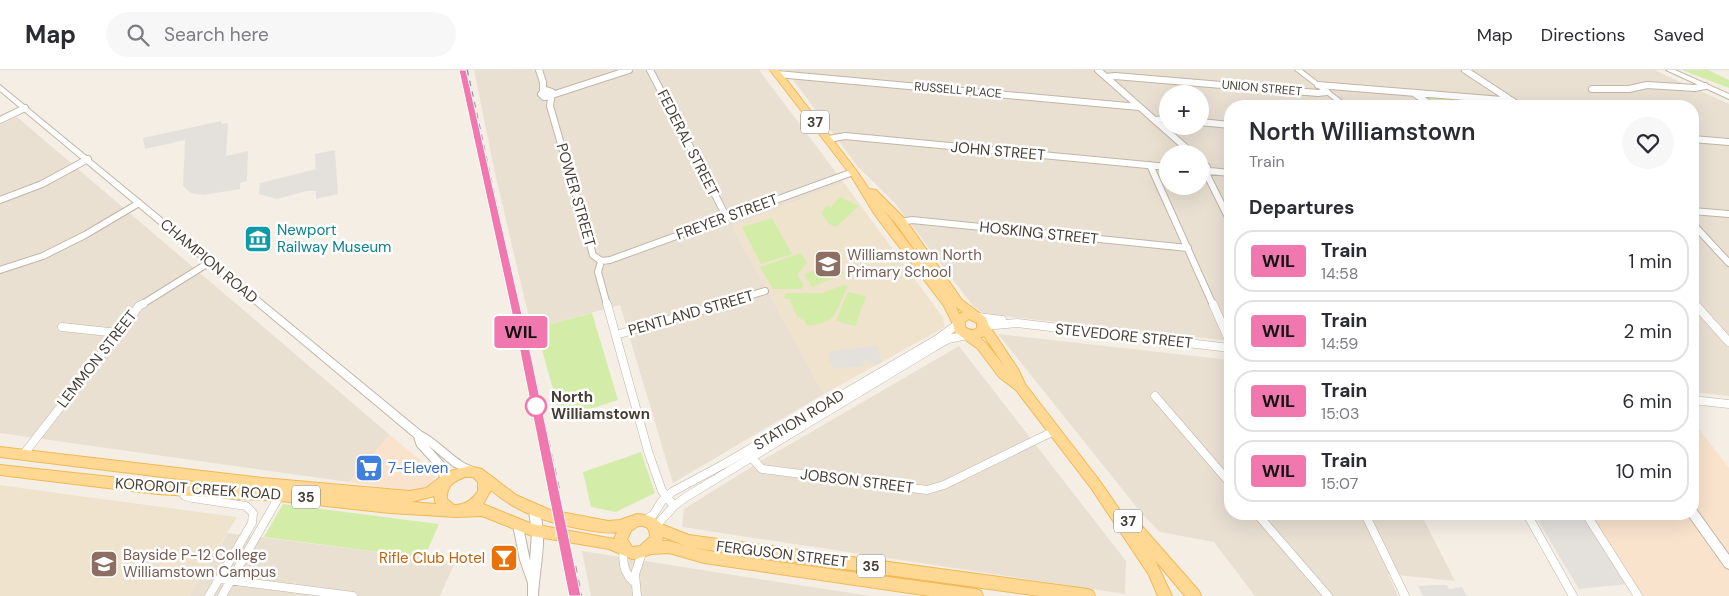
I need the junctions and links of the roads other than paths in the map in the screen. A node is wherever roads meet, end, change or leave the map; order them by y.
1 (540, 70) edge
2 (629, 70) edge
3 (650, 70) edge
4 (1098, 70) edge
5 (1298, 70) edge
6 (1465, 70) edge
7 (1669, 70) edge
8 (775, 72) edge
9 (1106, 77) junction
10 (1318, 85) junction
11 (1705, 86) junction
12 (0, 87) edge
13 (1592, 89) dead end
14 (1327, 92) junction
15 (548, 93) junction
16 (1414, 93) junction
17 (1729, 97) edge
18 (1508, 98) junction
19 (1338, 100) edge
20 (1424, 100) edge
21 (1511, 100) edge
22 (1140, 106) junction
23 (24, 108) junction
24 (0, 120) edge
25 (1155, 120) junction
26 (1159, 120) edge
27 (1209, 123) edge
28 (1224, 124) edge
29 (829, 139) junction
30 (1699, 140) edge
31 (1729, 142) edge
32 (1183, 145) edge
33 (88, 159) junction
34 (1150, 165) junction
35 (1159, 166) edge
36 (1209, 171) edge
37 (853, 172) junction
38 (1224, 173) edge
39 (1209, 181) edge
40 (0, 200) edge
41 (139, 203) junction
42 (1224, 209) edge
43 (1699, 212) edge
44 (1729, 214) edge
45 (726, 216) junction
46 (901, 222) junction
47 (890, 227) junction
48 (1699, 231) edge
49 (1188, 248) junction
50 (601, 261) junction
51 (210, 262) junction
52 (1729, 263) edge
53 (0, 270) edge
54 (765, 291) dead end
55 (1699, 308) edge
56 (980, 322) junction
57 (958, 323) junction
58 (1017, 324) junction
59 (62, 327) dead end
60 (1224, 329) edge
61 (118, 333) junction
62 (616, 334) junction
63 (968, 335) junction
64 (1729, 342) edge
65 (1224, 347) edge
66 (1020, 387) junction
67 (1155, 396) dead end
68 (1699, 401) edge
69 (826, 404) junction
70 (1729, 404) edge
71 (832, 410) junction
72 (1054, 431) junction
73 (419, 435) junction
74 (747, 450) junction
75 (0, 452) edge
76 (22, 455) junction
77 (752, 458) junction
78 (0, 470) edge
79 (476, 473) junction
80 (176, 474) junction
81 (1224, 476) edge
82 (445, 482) junction
83 (1095, 484) junction
84 (176, 489) junction
85 (280, 495) junction
86 (666, 497) junction
87 (674, 506) junction
88 (457, 511) junction
89 (534, 511) junction
90 (1262, 520) edge
91 (1368, 520) edge
92 (1530, 520) edge
93 (1590, 520) edge
94 (1698, 520) edge
95 (648, 524) junction
96 (518, 526) junction
97 (539, 531) junction
98 (624, 548) junction
99 (646, 550) junction
100 (1729, 564) edge
101 (907, 571) junction
102 (220, 579) junction
103 (231, 580) junction
104 (633, 581) junction
105 (533, 583) junction
106 (906, 591) edge
107 (209, 596) edge
108 (222, 596) edge
109 (353, 596) edge
110 (533, 596) edge
111 (637, 596) edge
112 (976, 596) edge
113 (1088, 596) edge
114 (1165, 596) edge
115 (1194, 596) edge
116 (1328, 596) edge
117 (1405, 596) edge
118 (1573, 596) edge
119 (1638, 596) edge

1 - 15 street
2 - 15 street
3 - 45 street, FEDERAL STREET
4 - 9 street
5 - 10 street
6 - 18 street
7 - 11 street
8 - 22 street, RUSSELL PLACE
8 - 29 main road, 37
9 - 14 street, UNION STREET
9 - 22 street
10 - 14 street
10 - 16 street
11 - 13 street
11 - 17 street
12 - 23 street, CHAMPION ROAD
14 - 19 street
15 - 50 street, POWER STREET
16 - 18 street
16 - 20 street
18 - 21 street
22 - 25 street
23 - 24 street
23 - 33 street, CHAMPION ROAD
25 - 26 street
25 - 32 street
27 - 28 street
29 - 34 street, JOHN STREET
29 - 37 main road, 37
30 - 31 street
33 - 40 street
33 - 41 street, CHAMPION ROAD
34 - 35 street, JOHN STREET
34 - 49 street
36 - 38 street
37 - 45 street, FREYER STREET
37 - 46 main road, 37
37 - 47 main road, 37
39 - 42 street
41 - 51 street, CHAMPION ROAD
41 - 53 street
43 - 44 street
45 - 50 street, FREYER STREET
46 - 47 main road, HOSKING STREET
46 - 49 street, HOSKING STREET
46 - 56 main road, 37
47 - 57 main road, 37
48 - 52 street
49 - 60 street
50 - 62 street, POWER STREET
51 - 61 street, LEMMON STREET
51 - 73 street, CHAMPION ROAD
54 - 62 street, PENTLAND STREET
55 - 64 street
56 - 57 main road
56 - 58 street, STEVEDORE STREET
56 - 58 street, STEVEDORE STREET
56 - 63 main road
56 - 66 main road, 37
57 - 63 main road, 37
57 - 69 street, STATION ROAD
58 - 65 street, STEVEDORE STREET
59 - 61 street
61 - 76 street, LEMMON STREET
62 - 86 street, POWER STREET
63 - 66 main road, 37
63 - 71 street, STATION ROAD
66 - 72 main road, 37
67 - 81 street
68 - 70 street
69 - 71 street
69 - 74 street, STATION ROAD
71 - 77 street, STATION ROAD
72 - 77 street, JOBSON STREET
72 - 83 main road, 37
73 - 79 street, CHAMPION ROAD
73 - 82 street, CHAMPION ROAD
74 - 77 street, JOBSON STREET
74 - 86 street, STATION ROAD
75 - 76 main road, KOROROIT CREEK ROAD / 35
76 - 80 main road, KOROROIT CREEK ROAD / 35
77 - 87 street, STATION ROAD
78 - 84 main road, KOROROIT CREEK ROAD / 35
79 - 82 main road, 35
79 - 88 main road
79 - 89 main road
80 - 82 main road, KOROROIT CREEK ROAD / 35
80 - 84 main road
82 - 88 main road
83 - 114 main road, 37
83 - 115 main road, 37
84 - 85 main road, KOROROIT CREEK ROAD / 35
84 - 102 street
85 - 88 main road, KOROROIT CREEK ROAD / 35
85 - 103 street
86 - 87 street, POWER STREET
86 - 95 street, STATION ROAD
87 - 95 street, STATION ROAD
88 - 96 main road, 35
89 - 95 main road
89 - 97 street
90 - 116 street
91 - 117 street
92 - 118 street
93 - 119 street
94 - 100 street
95 - 98 main road
95 - 99 main road
95 - 101 main road, FERGUSON STREET / 35
96 - 97 main road, 35
96 - 105 street
97 - 98 main road, 35
97 - 105 street
98 - 99 main road, 35
98 - 104 street
99 - 104 street
99 - 106 main road, FERGUSON STREET / 35
101 - 106 main road
101 - 113 main road, FERGUSON STREET / 35
102 - 103 street
102 - 107 street
103 - 108 street
103 - 109 street
104 - 111 street
105 - 110 street
106 - 112 main road, FERGUSON STREET / 35

